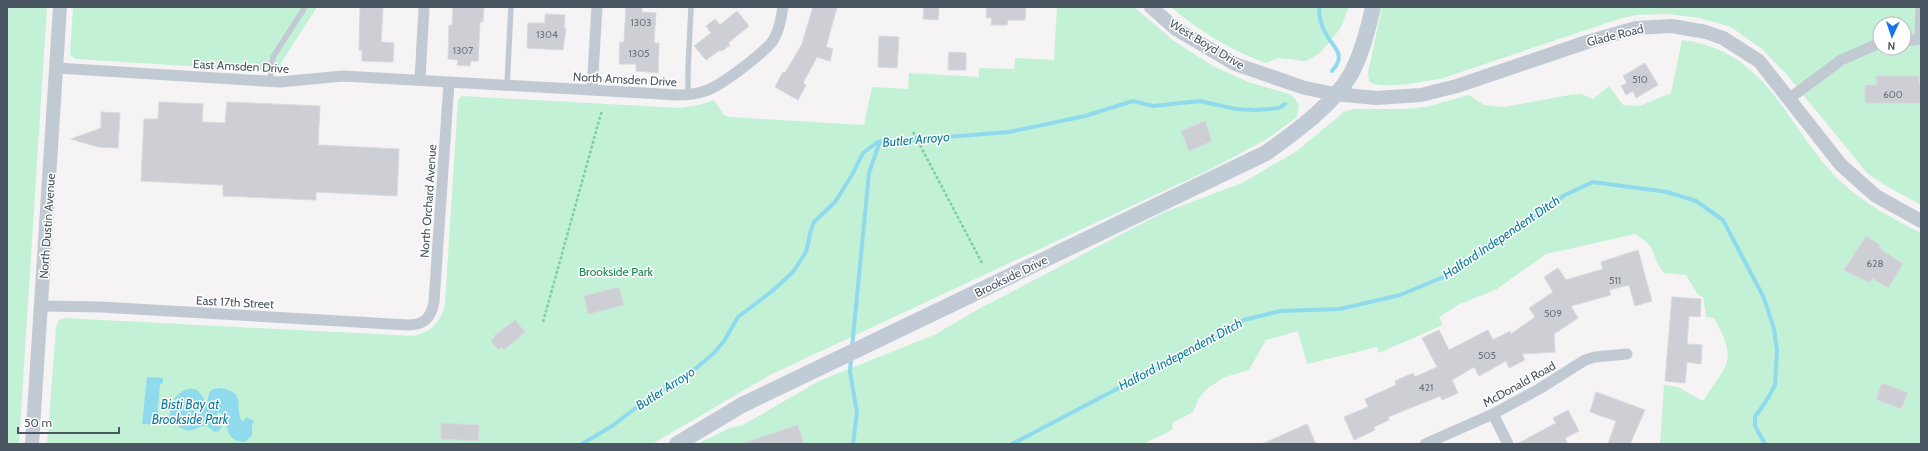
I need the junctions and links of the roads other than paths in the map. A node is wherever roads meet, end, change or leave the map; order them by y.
1 (60, 7) edge
2 (305, 7) edge
3 (424, 7) edge
4 (511, 7) edge
5 (597, 7) edge
6 (691, 7) edge
7 (783, 7) edge
8 (1151, 7) edge
9 (1373, 7) edge
10 (1921, 10) edge
11 (1920, 39) edge
12 (1872, 46) edge
13 (56, 68) junction
14 (420, 80) junction
15 (270, 81) junction
16 (449, 82) junction
17 (507, 85) junction
18 (592, 90) junction
19 (688, 94) junction
20 (1335, 94) junction
21 (1790, 98) junction
22 (1921, 221) edge
23 (42, 306) junction
24 (426, 320) joint
25 (1627, 354) dead end
26 (1493, 414) junction
27 (32, 444) edge
28 (677, 444) edge
29 (1425, 444) edge
30 (1508, 444) edge

1 - 13 street, North Dustin Avenue
2 - 15 lane
3 - 14 street
4 - 17 lane
5 - 18 street
6 - 19 lane
7 - 19 street, North Amsden Drive
8 - 20 street, West Boyd Drive
9 - 20 main road, Brookside Drive
10 - 11 street
12 - 21 street
13 - 15 street, East Amsden Drive
13 - 23 street, North Dustin Avenue
14 - 15 street, East Amsden Drive
14 - 16 street, East Amsden Drive
16 - 17 street, North Amsden Drive
16 - 24 street, North Orchard Avenue
17 - 18 street, North Amsden Drive
18 - 19 street, North Amsden Drive
20 - 21 street, Glade Road
20 - 28 main road, Brookside Drive
21 - 22 street, Glade Road
23 - 24 street, East 17th Street
23 - 27 street, North Dustin Avenue
25 - 26 street, McDonald Road
26 - 29 street, McDonald Road
26 - 30 street

